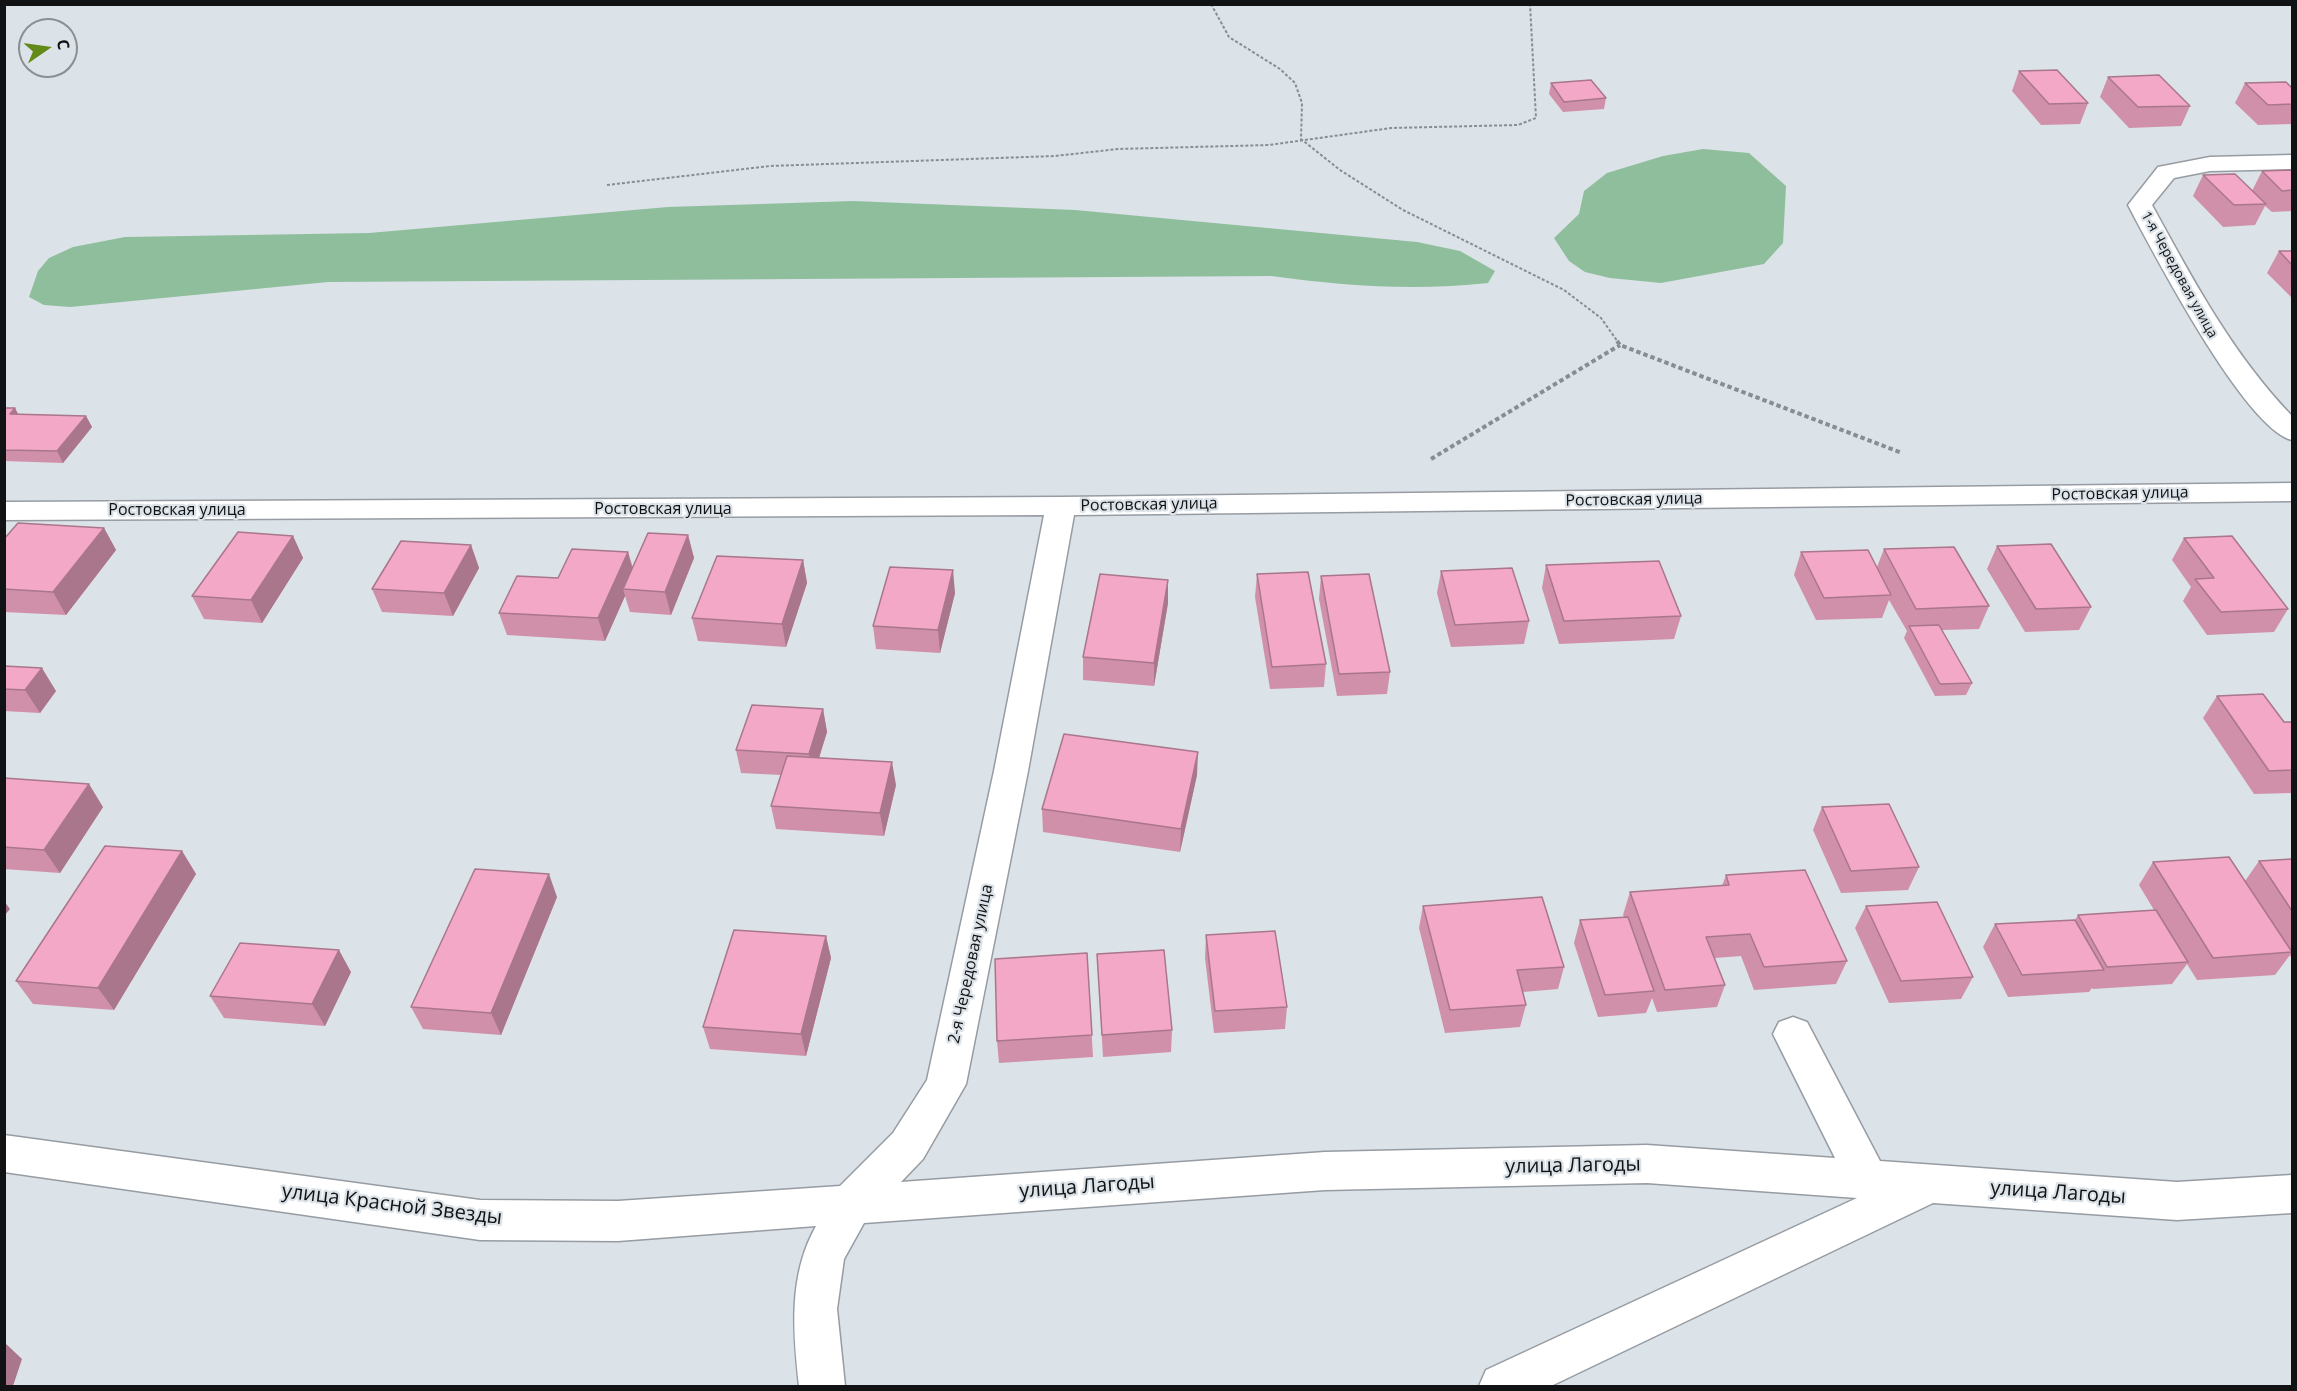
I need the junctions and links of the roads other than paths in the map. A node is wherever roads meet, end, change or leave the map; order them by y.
1 (2292, 162) edge
2 (2292, 432) edge
3 (2292, 492) edge
4 (1061, 506) junction
5 (4, 510) edge
6 (1793, 1034) dead end
7 (4, 1153) edge
8 (1868, 1180) junction
9 (1930, 1184) junction
10 (2292, 1194) edge
11 (852, 1203) junction
12 (822, 1386) edge
13 (1502, 1386) edge

1 - 2 street, 1-я Чередовая улица
3 - 4 street, Ростовская улица
4 - 5 street, Ростовская улица
4 - 11 street, 2-я Чередовая улица
6 - 8 street
7 - 11 street, улица Красной Звезды
8 - 9 street, улица Лагоды
8 - 11 street, улица Лагоды
9 - 10 street, улица Лагоды
9 - 13 street
11 - 12 street, 2-я Чередовая улица

